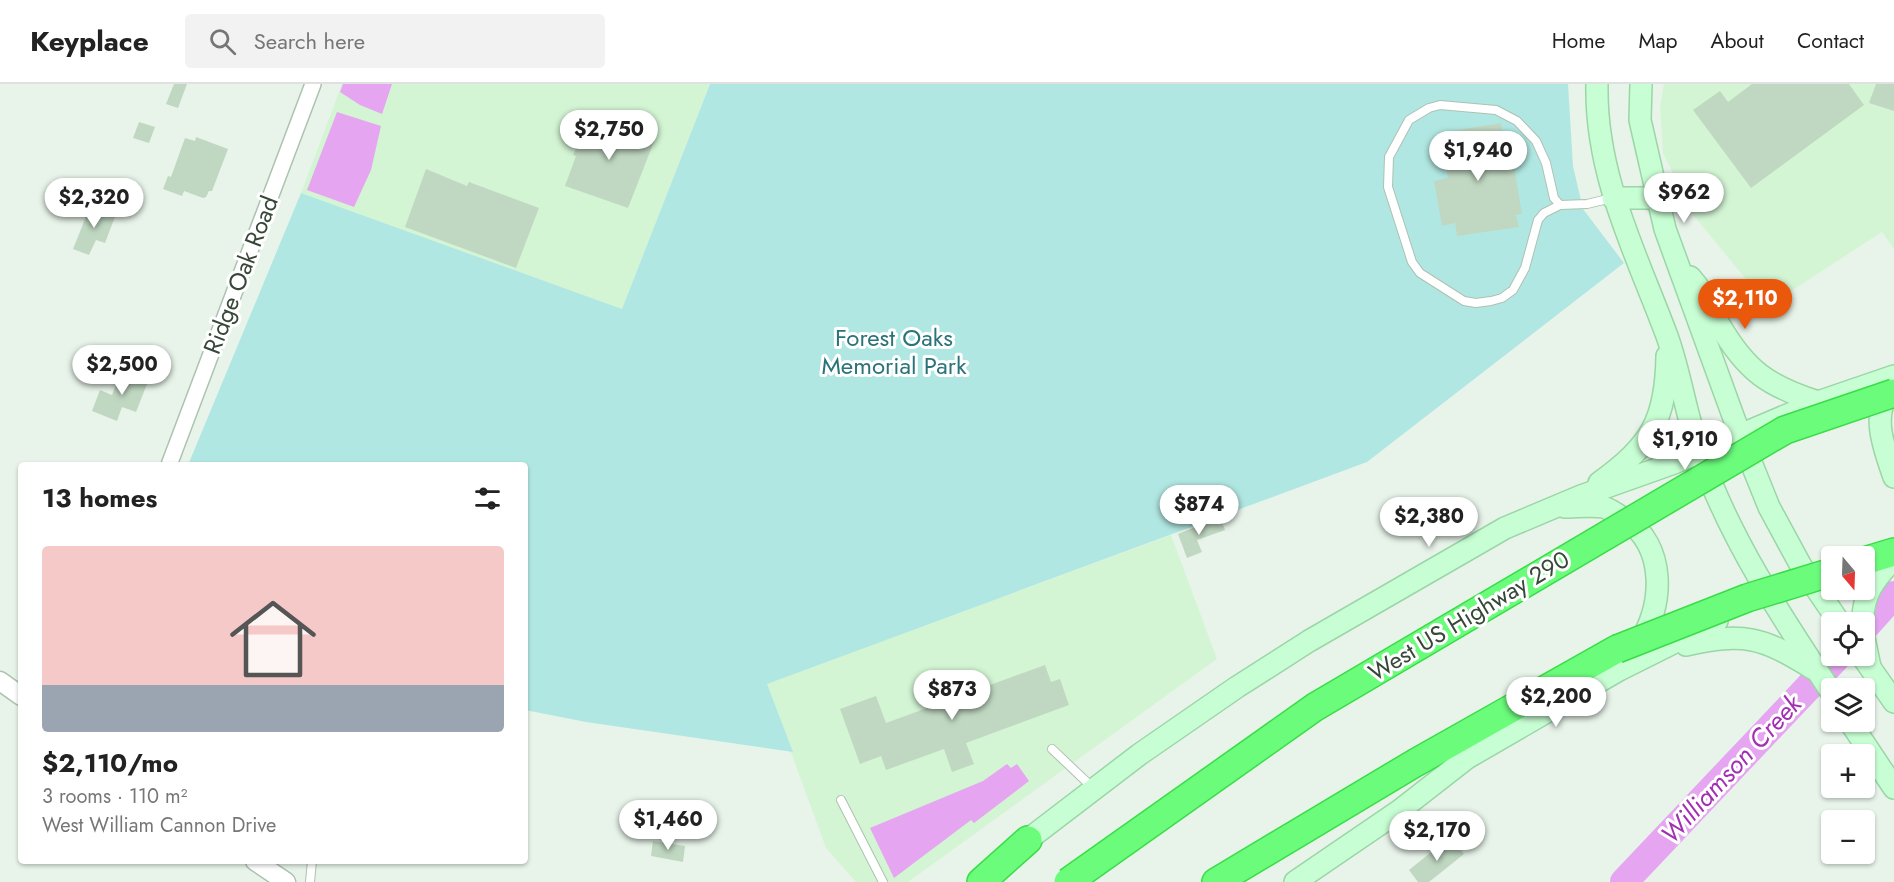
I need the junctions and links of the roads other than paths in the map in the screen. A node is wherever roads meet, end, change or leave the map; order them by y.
1 (313, 84) edge
2 (1597, 84) edge
3 (1641, 84) edge
4 (1613, 198) junction
5 (1657, 198) junction
6 (1560, 205) junction
7 (1676, 260) junction
8 (1667, 338) junction
9 (1894, 376) edge
10 (1894, 388) edge
11 (1894, 393) edge
12 (1818, 402) junction
13 (1740, 435) junction
14 (1700, 453) junction
15 (170, 462) edge
16 (1894, 477) edge
17 (1581, 496) junction
18 (1555, 507) junction
19 (1894, 552) edge
20 (1875, 558) edge
21 (1894, 559) edge
22 (1875, 563) edge
23 (1821, 572) edge
24 (1821, 578) edge
25 (1821, 579) edge
26 (1771, 598) junction
27 (1864, 612) edge
28 (1654, 653) junction
29 (1869, 666) edge
30 (1619, 670) junction
31 (1817, 671) junction
32 (1822, 678) edge
33 (0, 681) edge
34 (18, 694) edge
35 (1894, 702) edge
36 (1857, 732) edge
37 (1052, 749) dead end
38 (1094, 788) junction
39 (1894, 788) edge
40 (841, 800) dead end
41 (1028, 840) junction
42 (259, 864) edge
43 (312, 864) edge
44 (286, 882) edge
45 (310, 882) edge
46 (883, 882) edge
47 (963, 882) edge
48 (981, 882) edge
49 (1068, 882) edge
50 (1216, 882) edge
51 (1295, 882) edge

1 - 15 street, Ridge Oak Road
2 - 4 main road
3 - 5 main road
4 - 5 main road
4 - 6 lane
4 - 8 main road
5 - 7 main road
6 - 6 lane
7 - 12 main road
7 - 13 main road
8 - 14 main road
8 - 17 main road
9 - 12 main road
10 - 16 main road
11 - 49 highway, West US Highway 290, bridge
12 - 13 main road
13 - 14 main road
13 - 23 main road
14 - 17 main road
14 - 26 main road
17 - 18 main road
18 - 30 main road
18 - 38 main road
19 - 20 highway
21 - 22 main road
21 - 27 main road
24 - 50 highway, bridge
25 - 26 main road
26 - 28 main road
26 - 31 main road
28 - 30 main road
28 - 31 main road
29 - 35 main road
30 - 51 main road
31 - 32 main road
33 - 34 street
36 - 39 main road
37 - 38 lane
38 - 41 main road
40 - 46 lane
41 - 47 main road
41 - 48 highway
42 - 44 street
43 - 45 lane

